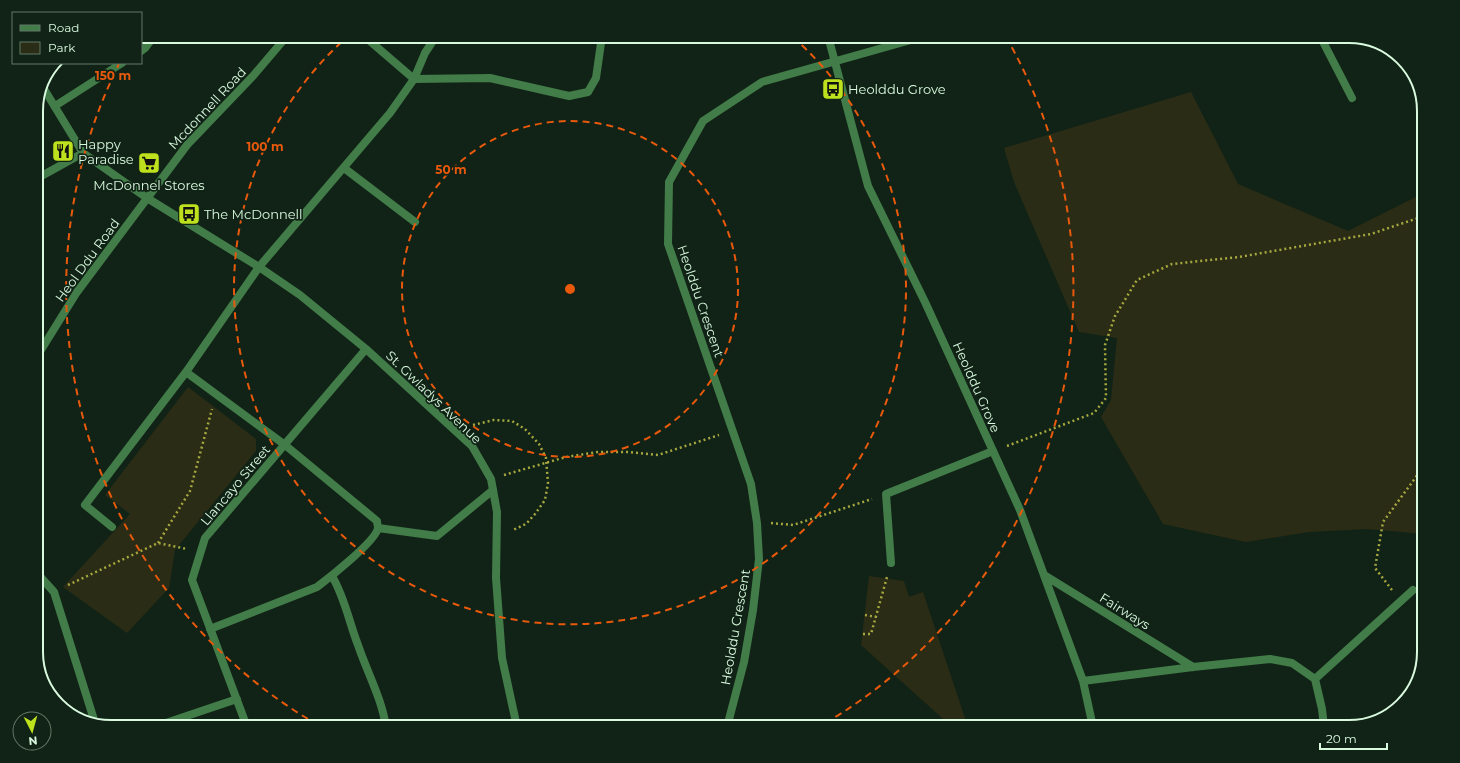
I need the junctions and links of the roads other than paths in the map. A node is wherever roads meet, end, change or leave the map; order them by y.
1 (281, 43) edge
2 (372, 43) edge
3 (431, 43) edge
4 (601, 43) edge
5 (830, 43) edge
6 (901, 43) edge
7 (1324, 43) edge
8 (834, 63) junction
9 (120, 64) edge
10 (414, 79) junction
11 (46, 92) edge
12 (1352, 98) dead end
13 (55, 106) junction
14 (83, 153) junction
15 (344, 168) junction
16 (43, 175) edge
17 (146, 198) junction
18 (415, 222) dead end
19 (259, 268) junction
20 (43, 347) edge
21 (366, 349) junction
22 (186, 372) junction
23 (285, 445) junction
24 (993, 451) junction
25 (493, 490) junction
26 (112, 527) dead end
27 (378, 528) junction
28 (891, 563) road end
29 (1044, 575) junction
30 (332, 576) junction
31 (43, 580) edge
32 (1413, 590) dead end
33 (210, 629) junction
34 (1193, 667) junction
35 (1315, 679) junction
36 (1083, 681) junction
37 (237, 699) junction
38 (93, 718) edge
39 (175, 720) edge
40 (244, 720) edge
41 (385, 720) edge
42 (515, 720) edge
43 (729, 720) edge
44 (1091, 720) edge
45 (1323, 720) edge

1 - 17 street, Mcdonnell Road
2 - 10 street
3 - 10 street
4 - 10 street
5 - 8 street, Heolddu Grove
6 - 8 street, Heolddu Crescent
7 - 12 street
8 - 24 street, Heolddu Grove
8 - 43 street, Heolddu Crescent
9 - 13 street
10 - 15 street
11 - 13 street
13 - 14 street
14 - 16 street
14 - 17 street, St. Gwladys Avenue
15 - 18 street
15 - 19 street
17 - 19 street, St. Gwladys Avenue
17 - 20 street, Heol Ddu Road
19 - 21 street, St. Gwladys Avenue
19 - 22 street
21 - 23 street, Llancayo Street
21 - 25 street, St. Gwladys Avenue
22 - 23 street
22 - 26 street
23 - 27 street
23 - 33 street, Llancayo Street
24 - 28 street
24 - 29 street, Heolddu Grove
25 - 27 street
25 - 42 street, St. Gwladys Avenue
27 - 30 street
29 - 34 street, Fairways
29 - 36 street, Heolddu Grove
30 - 33 street
30 - 41 street
31 - 38 street
32 - 35 street
33 - 37 street, Llancayo Street
34 - 35 street
34 - 36 street
35 - 45 street
36 - 44 street, Heolddu Grove
37 - 39 street
37 - 40 street, Llancayo Street

